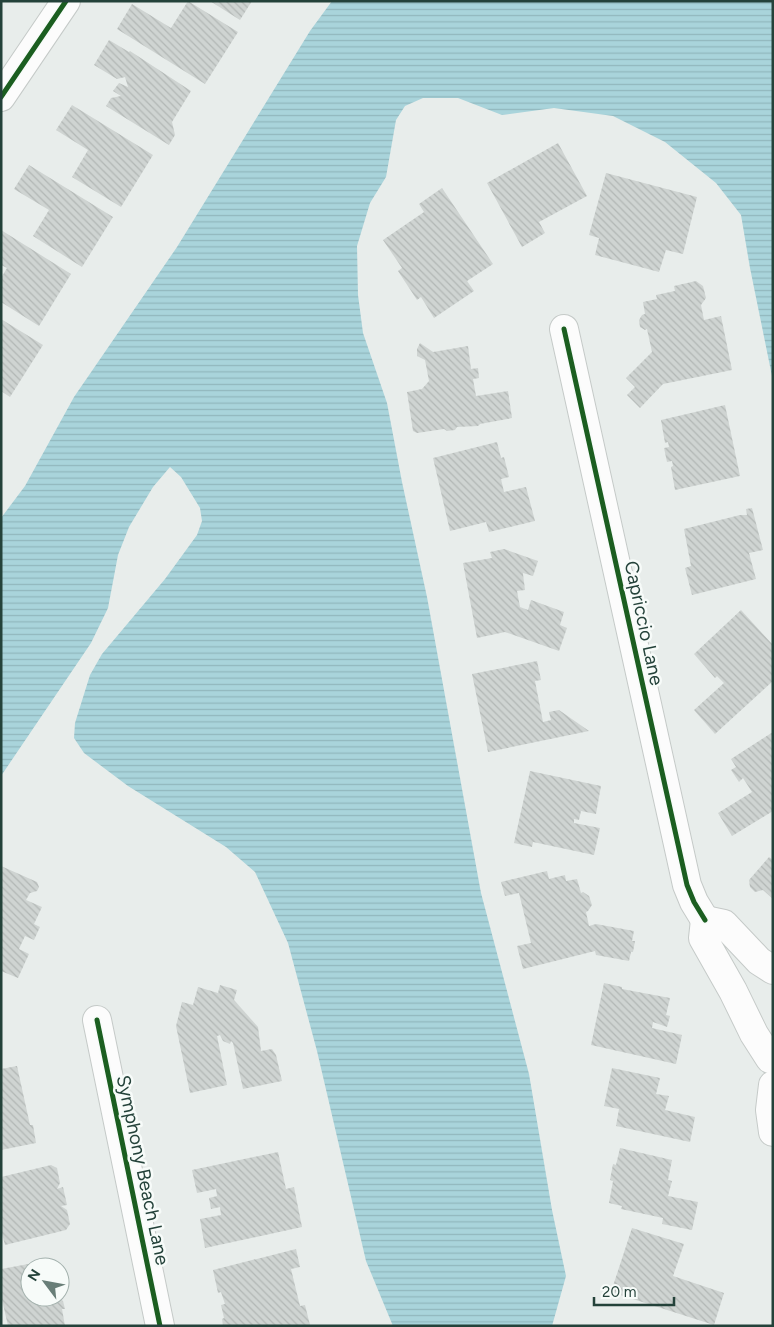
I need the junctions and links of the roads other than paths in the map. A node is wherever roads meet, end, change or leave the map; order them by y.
1 (66, 1) edge
2 (1, 97) edge
3 (564, 328) dead end
4 (705, 920) junction
5 (773, 970) edge
6 (97, 1020) dead end
7 (772, 1062) edge
8 (773, 1132) edge
9 (160, 1326) edge

1 - 2 street
3 - 4 street, Capriccio Lane
4 - 5 street
4 - 7 street, Capriccio Lane
6 - 9 street, Symphony Beach Lane
7 - 8 street

